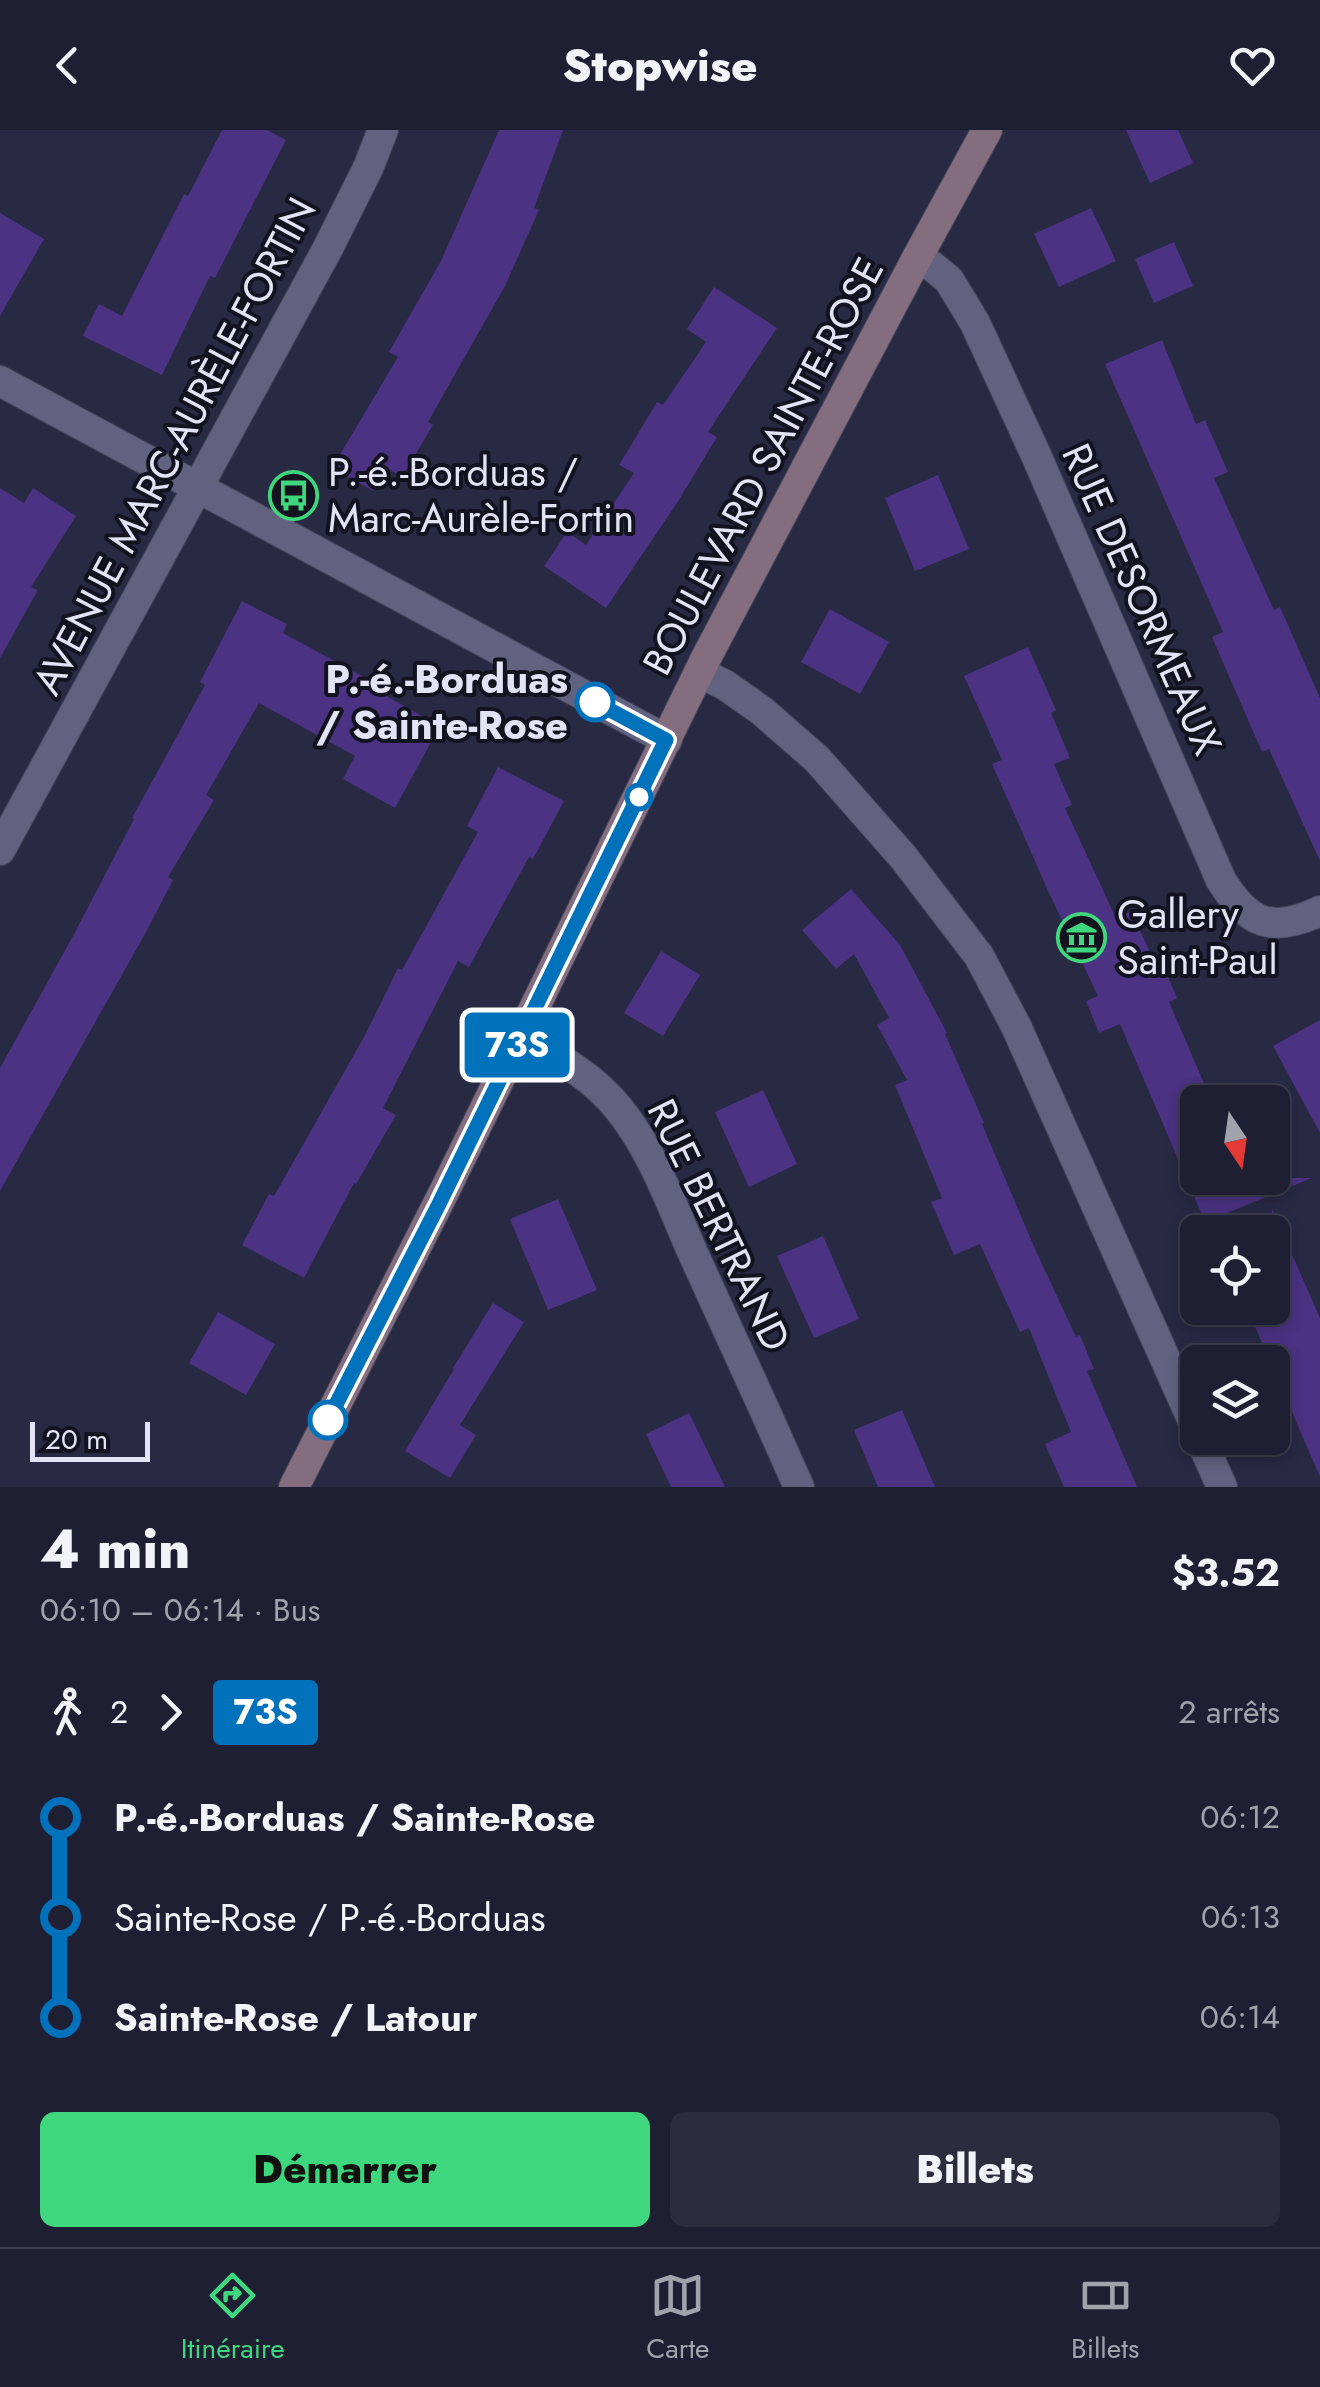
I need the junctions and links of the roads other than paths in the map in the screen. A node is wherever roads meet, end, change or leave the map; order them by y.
1 (383, 130) edge
2 (988, 130) edge
3 (917, 258) junction
4 (0, 381) edge
5 (197, 488) junction
6 (699, 672) junction
7 (666, 740) junction
8 (0, 850) edge
9 (1320, 911) edge
10 (521, 1037) junction
11 (1180, 1393) edge
12 (1208, 1455) edge
13 (298, 1485) edge
14 (799, 1487) edge
15 (1222, 1487) edge

1 - 5 street, AVENUE MARC-AURÈLE-FORTIN
2 - 3 street, BOULEVARD SAINTE-ROSE
3 - 6 street, BOULEVARD SAINTE-ROSE
3 - 9 street, RUE DESORMEAUX
4 - 5 street
5 - 7 street
5 - 8 street, AVENUE MARC-AURÈLE-FORTIN
6 - 7 street, BOULEVARD SAINTE-ROSE
6 - 11 street
7 - 10 street, BOULEVARD SAINTE-ROSE
10 - 13 street, BOULEVARD SAINTE-ROSE
10 - 14 street, RUE BERTRAND
12 - 15 street

